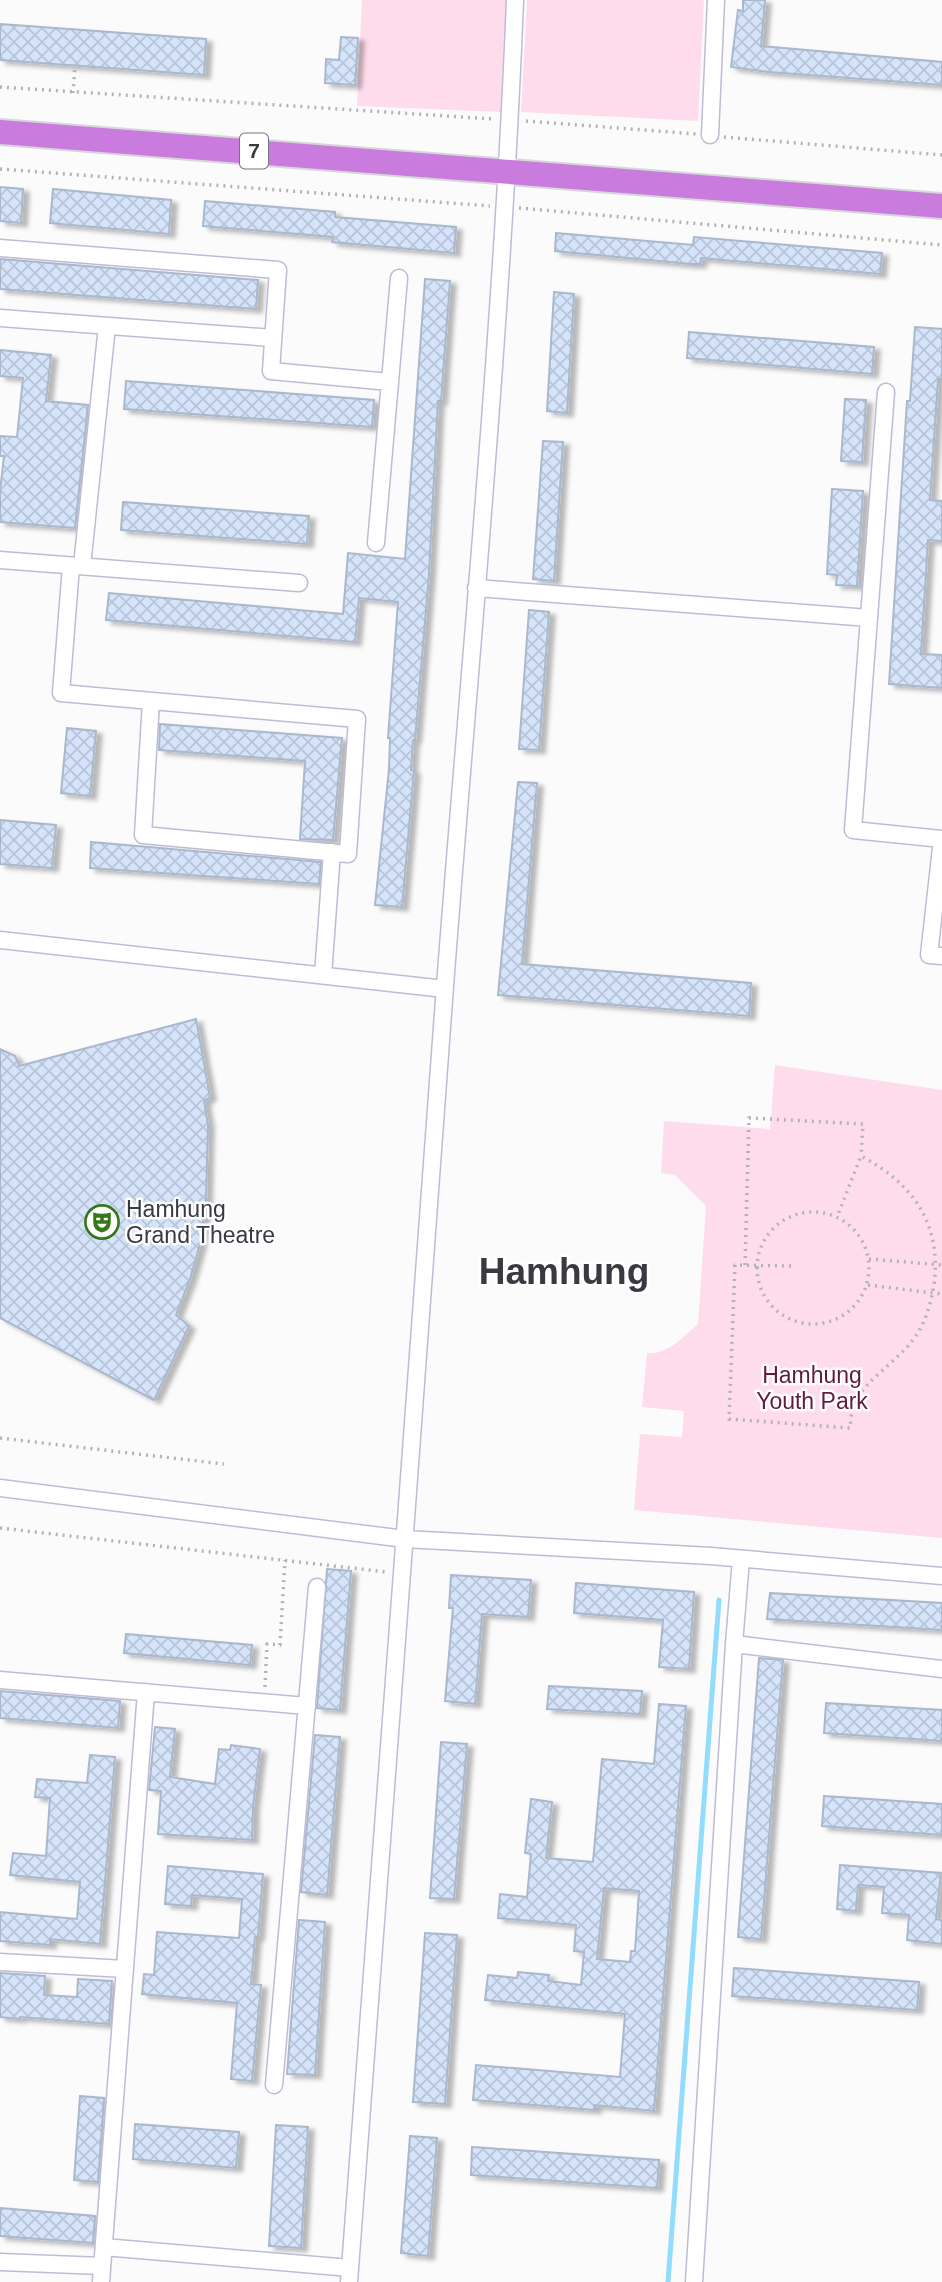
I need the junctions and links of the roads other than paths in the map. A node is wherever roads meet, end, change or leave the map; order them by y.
1 (515, 0) edge
2 (716, 0) edge
3 (0, 132) edge
4 (710, 135) road end
5 (508, 171) junction
6 (942, 206) edge
7 (0, 248) edge
8 (399, 278) dead end
9 (0, 318) edge
10 (107, 326) junction
11 (273, 338) junction
12 (390, 382) junction
13 (886, 393) dead end
14 (376, 544) dead end
15 (0, 560) edge
16 (77, 566) junction
17 (299, 583) dead end
18 (476, 589) junction
19 (869, 618) junction
20 (151, 701) junction
21 (332, 852) junction
22 (0, 940) edge
23 (942, 956) edge
24 (323, 975) junction
25 (444, 989) junction
26 (0, 1488) edge
27 (405, 1539) junction
28 (741, 1559) junction
29 (942, 1576) edge
30 (317, 1587) dead end
31 (734, 1644) junction
32 (942, 1669) edge
33 (0, 1680) edge
34 (146, 1692) junction
35 (307, 1706) junction
36 (0, 1962) edge
37 (125, 1969) junction
38 (274, 2085) dead end
39 (104, 2248) junction
40 (0, 2262) edge
41 (102, 2274) edge
42 (349, 2275) edge
43 (694, 2282) edge

1 - 5 street
2 - 4 street
3 - 5 highway, 7
5 - 6 highway, 7
5 - 18 street
7 - 11 street
8 - 12 street
9 - 10 street
10 - 11 street
10 - 16 street
11 - 12 street
12 - 14 street
13 - 19 street
15 - 16 street
16 - 17 street
16 - 20 street
18 - 19 street
18 - 25 street
19 - 23 street
20 - 21 street
20 - 21 street
21 - 24 street
22 - 24 street
24 - 25 street
25 - 27 street
26 - 27 street
27 - 28 street
27 - 42 street
28 - 29 street
28 - 31 street
30 - 35 street
31 - 32 street
31 - 43 street
33 - 34 street
34 - 35 street
34 - 37 street
35 - 38 street
36 - 37 street
37 - 39 street
39 - 41 street
39 - 42 street
40 - 41 street

